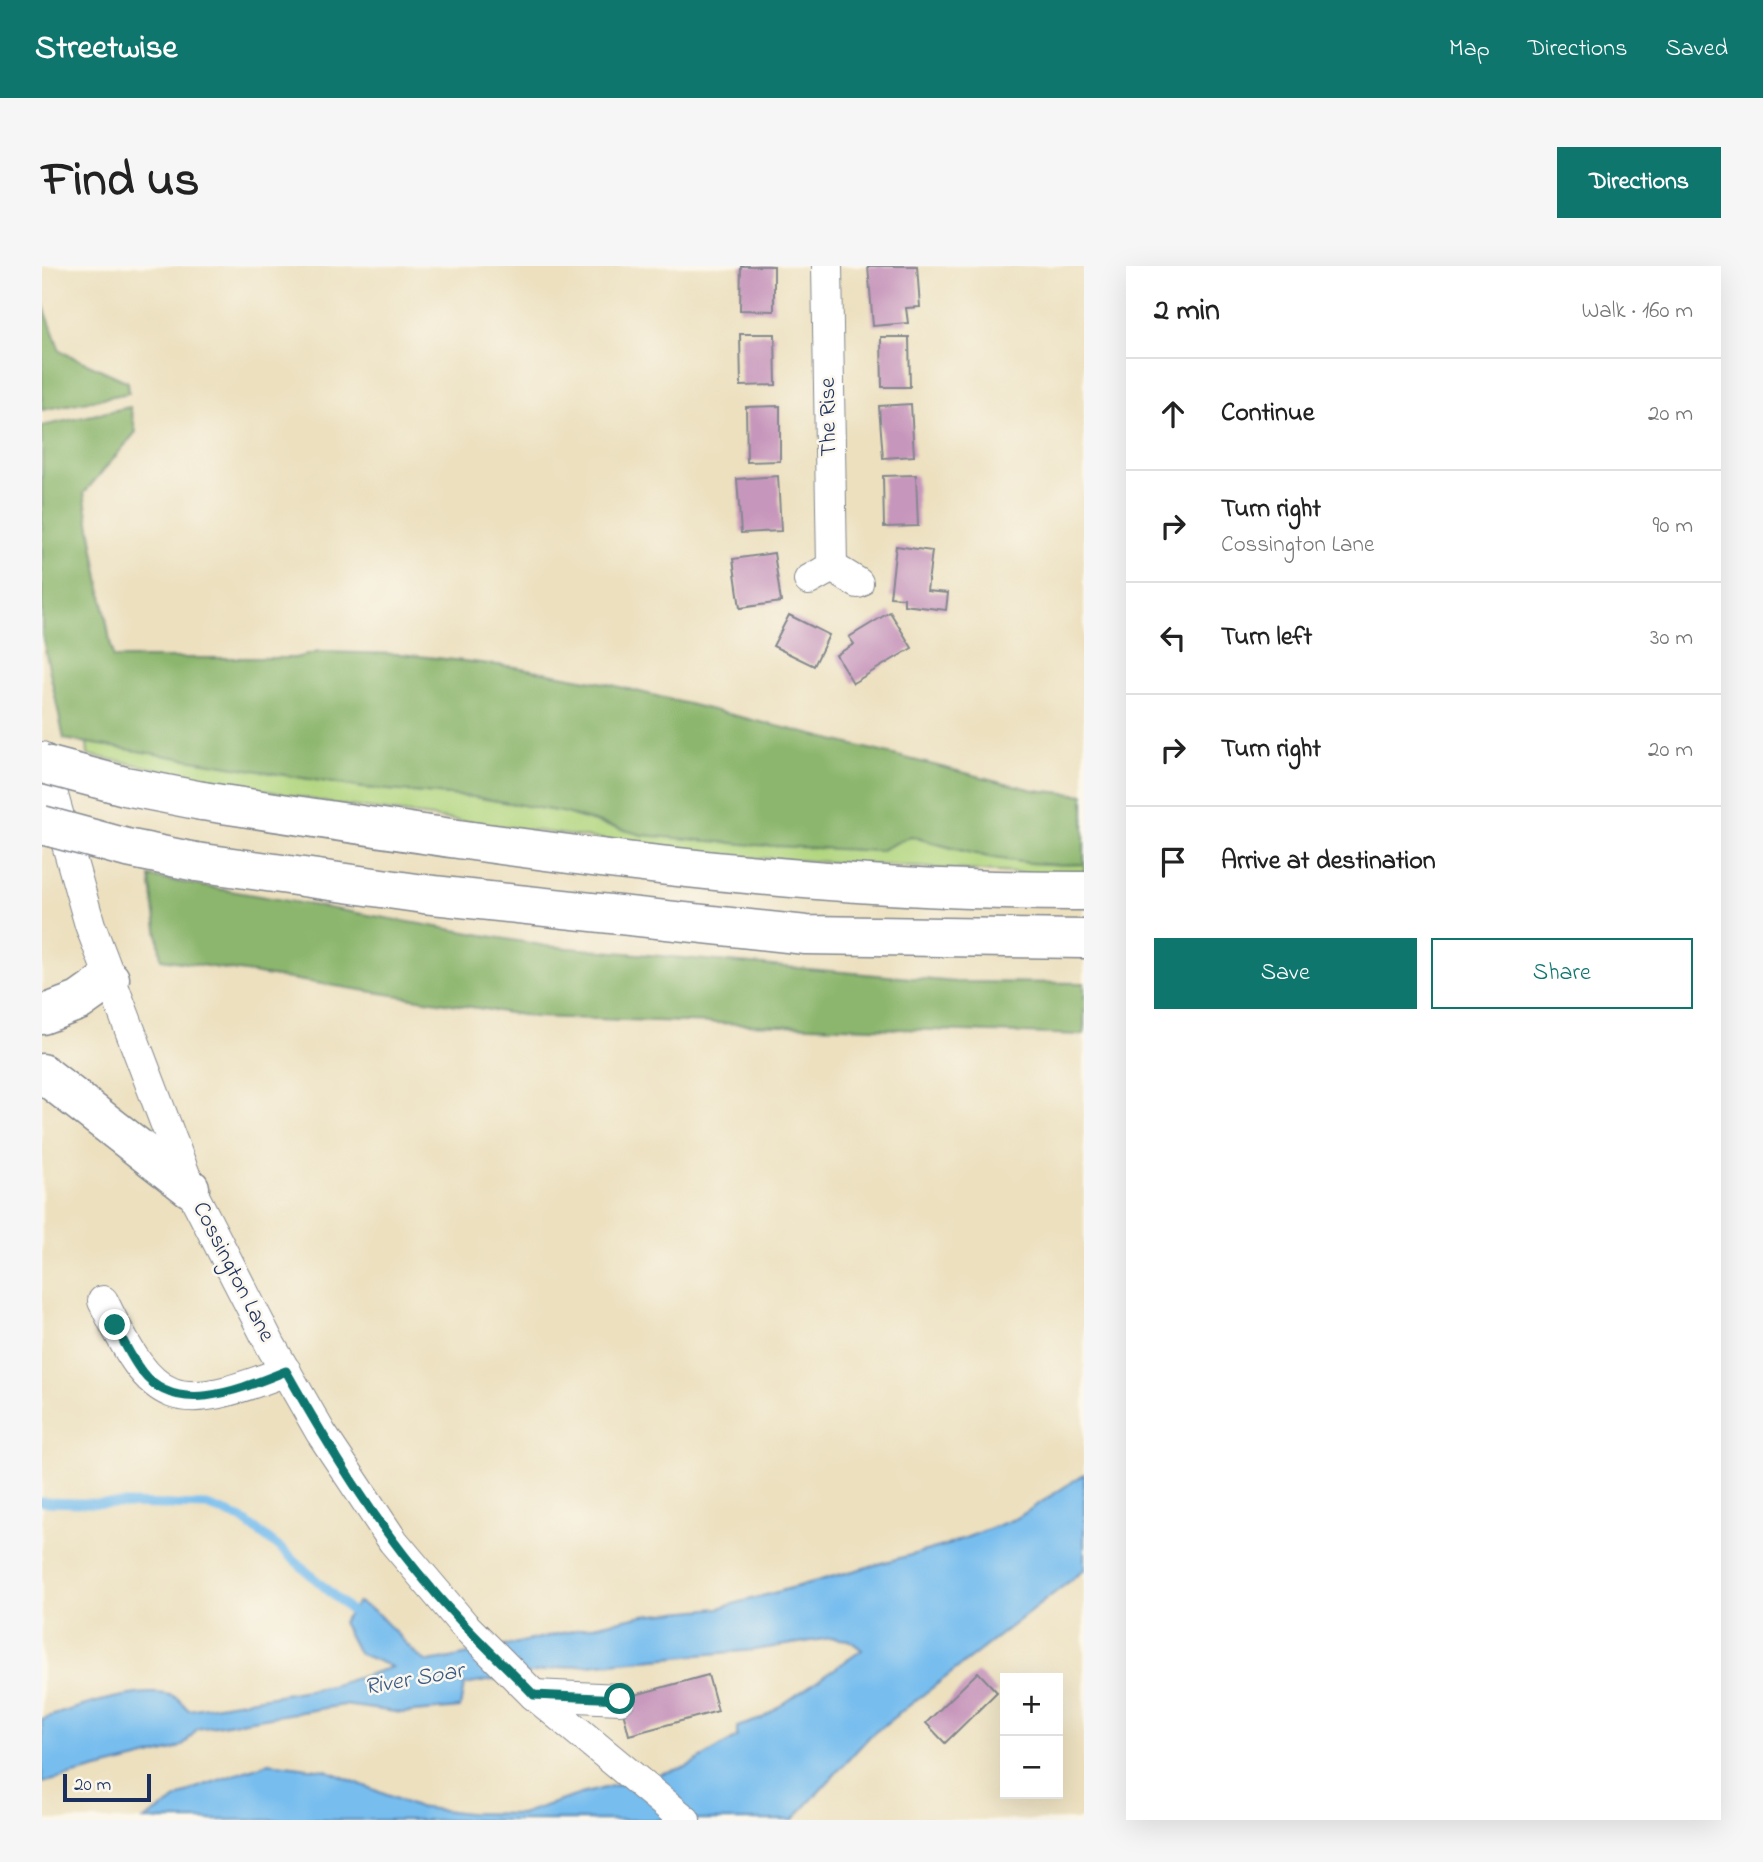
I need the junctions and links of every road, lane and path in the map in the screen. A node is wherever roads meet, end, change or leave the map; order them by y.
1 (827, 266) edge
2 (858, 583) dead end
3 (42, 757) edge
4 (42, 764) edge
5 (42, 825) edge
6 (1084, 891) edge
7 (1084, 939) edge
8 (110, 979) junction
9 (42, 1015) edge
10 (42, 1073) edge
11 (190, 1188) junction
12 (103, 1301) dead end
13 (286, 1371) junction
14 (534, 1695) junction
15 (620, 1699) dead end
16 (685, 1820) edge

1 - 2 street, The Rise
3 - 8 street, Cossington Lane
4 - 6 highway, bridge
5 - 7 highway, bridge
8 - 9 highway
8 - 11 street, Cossington Lane
10 - 11 highway
11 - 13 street, Cossington Lane
12 - 13 street
13 - 14 street, Cossington Lane
14 - 15 street
14 - 16 street, Cossington Lane

